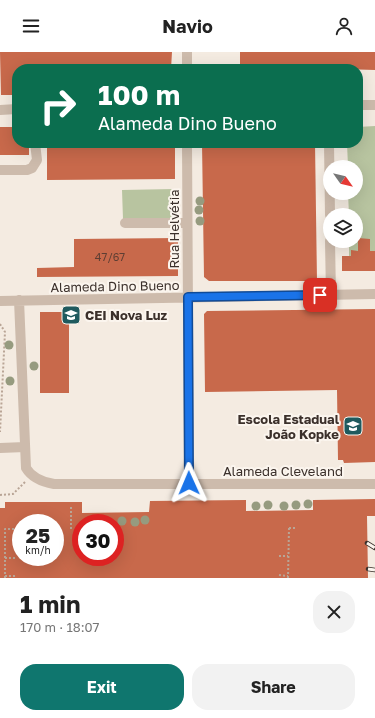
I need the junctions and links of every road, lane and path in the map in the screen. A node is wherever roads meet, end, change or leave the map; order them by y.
1 (187, 52) edge
2 (187, 64) edge
3 (363, 105) edge
4 (375, 105) edge
5 (12, 109) edge
6 (0, 110) edge
7 (36, 148) edge
8 (187, 148) edge
9 (329, 148) edge
10 (0, 170) edge
11 (330, 208) edge
12 (124, 223) dead end
13 (187, 223) junction
14 (330, 248) edge
15 (375, 294) edge
16 (331, 295) junction
17 (188, 297) junction
18 (19, 300) junction
19 (0, 301) edge
20 (0, 324) edge
21 (0, 432) edge
22 (25, 447) junction
23 (0, 448) edge
24 (32, 476) junction
25 (189, 483) junction
26 (375, 484) edge
27 (0, 495) edge
28 (71, 507) dead end
29 (296, 528) dead end
30 (12, 529) edge
31 (71, 529) dead end
32 (279, 556) dead end
33 (288, 556) junction
34 (5, 558) junction
35 (12, 558) edge
36 (0, 574) edge
37 (279, 575) dead end
38 (5, 576) edge
39 (15, 576) dead end
40 (288, 577) edge

1 - 2 street
3 - 4 street
5 - 6 street
7 - 10 street
8 - 13 street, Rua Helvétia
9 - 11 street
12 - 13 street
13 - 17 street, Rua Helvétia
14 - 16 street
15 - 16 street, Alameda Dino Bueno
16 - 17 street, Alameda Dino Bueno
17 - 18 street, Alameda Dino Bueno
17 - 25 street, Rua Helvétia
18 - 19 street, Alameda Dino Bueno
18 - 22 street
20 - 21 path
22 - 23 street
22 - 24 street
24 - 25 street, Alameda Cleveland
24 - 27 path
25 - 26 street, Alameda Cleveland
28 - 31 path
29 - 33 path, bridge
30 - 34 path
32 - 33 path
33 - 40 path, bridge
34 - 35 path
34 - 38 path
36 - 38 path
37 - 40 path
38 - 39 path

